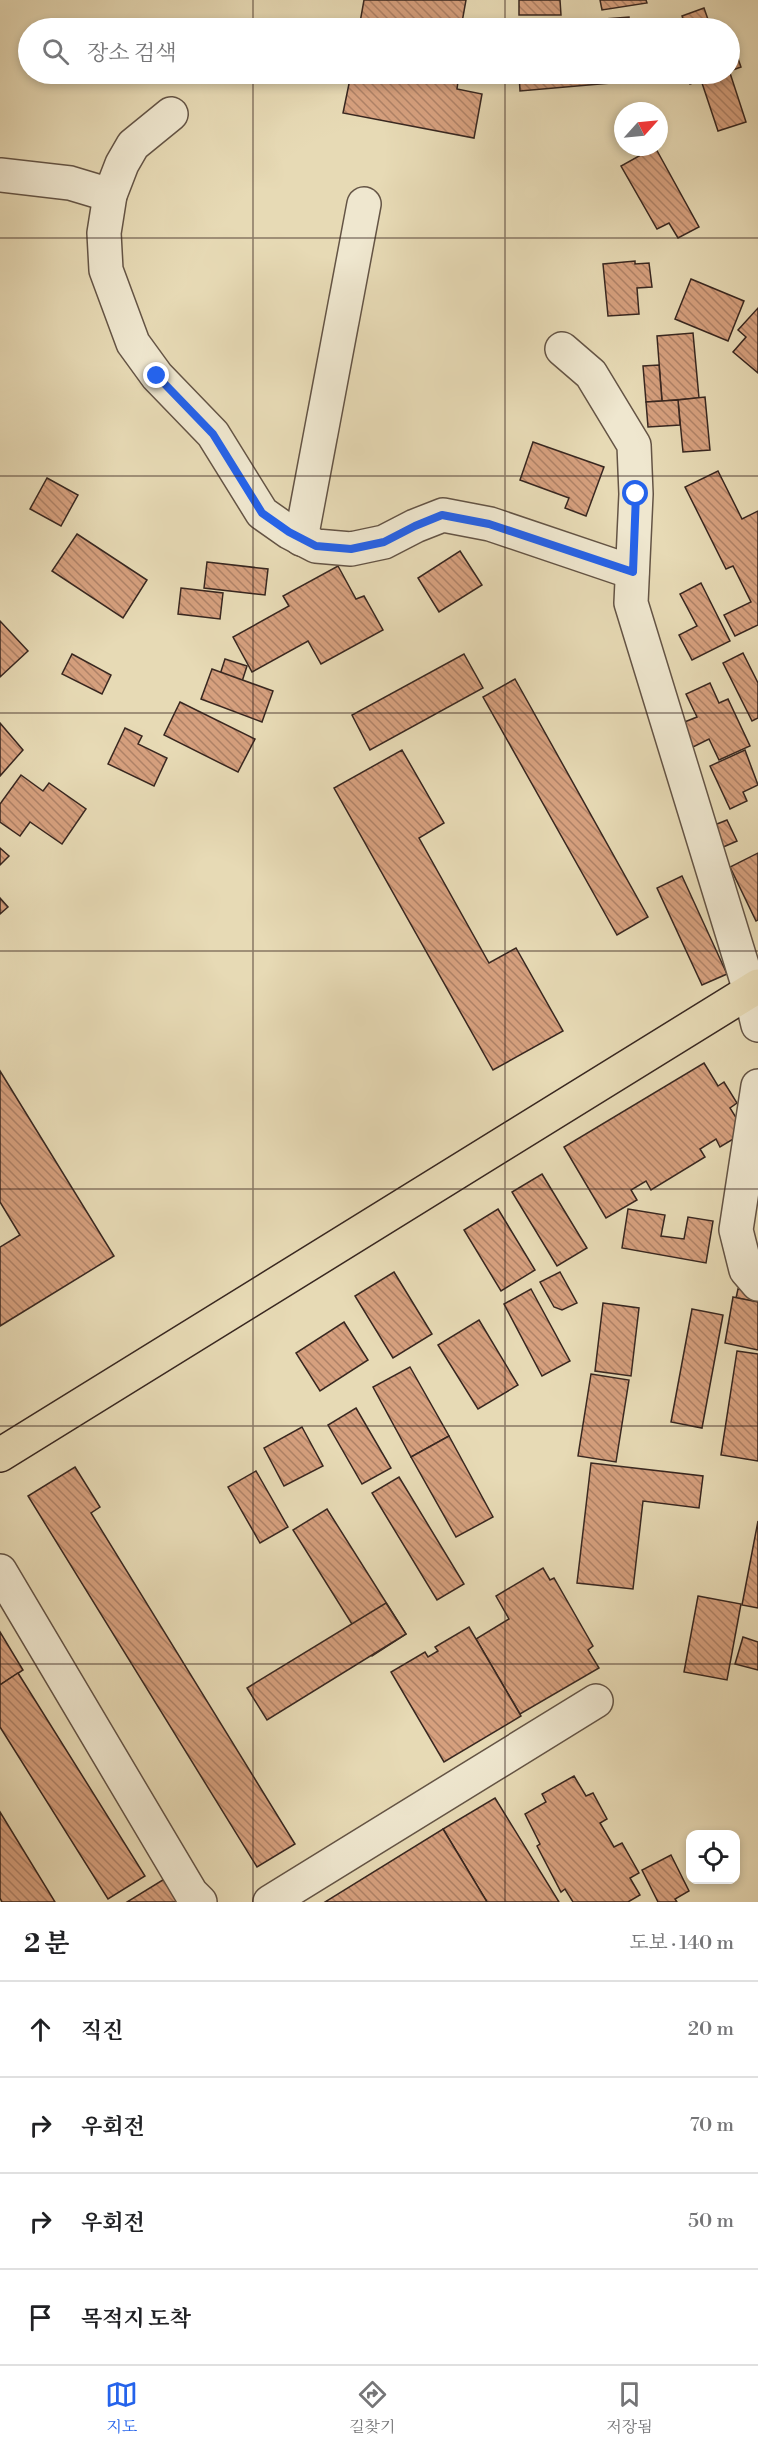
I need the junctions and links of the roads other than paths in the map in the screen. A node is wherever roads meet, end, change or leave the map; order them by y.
1 (171, 114) dead end
2 (0, 175) edge
3 (110, 195) junction
4 (364, 204) dead end
5 (562, 349) dead end
6 (301, 539) junction
7 (633, 572) junction
8 (754, 989) edge
9 (758, 1026) edge
10 (758, 1086) edge
11 (758, 1284) edge
12 (0, 1455) edge
13 (0, 1571) edge
14 (596, 1701) dead end
15 (200, 1902) edge
16 (270, 1902) edge

1 - 3 street
2 - 3 street
3 - 6 street
4 - 6 street
5 - 7 street
6 - 7 street
7 - 8 street
8 - 9 street
8 - 12 main road
10 - 11 street
13 - 15 street
14 - 16 street

